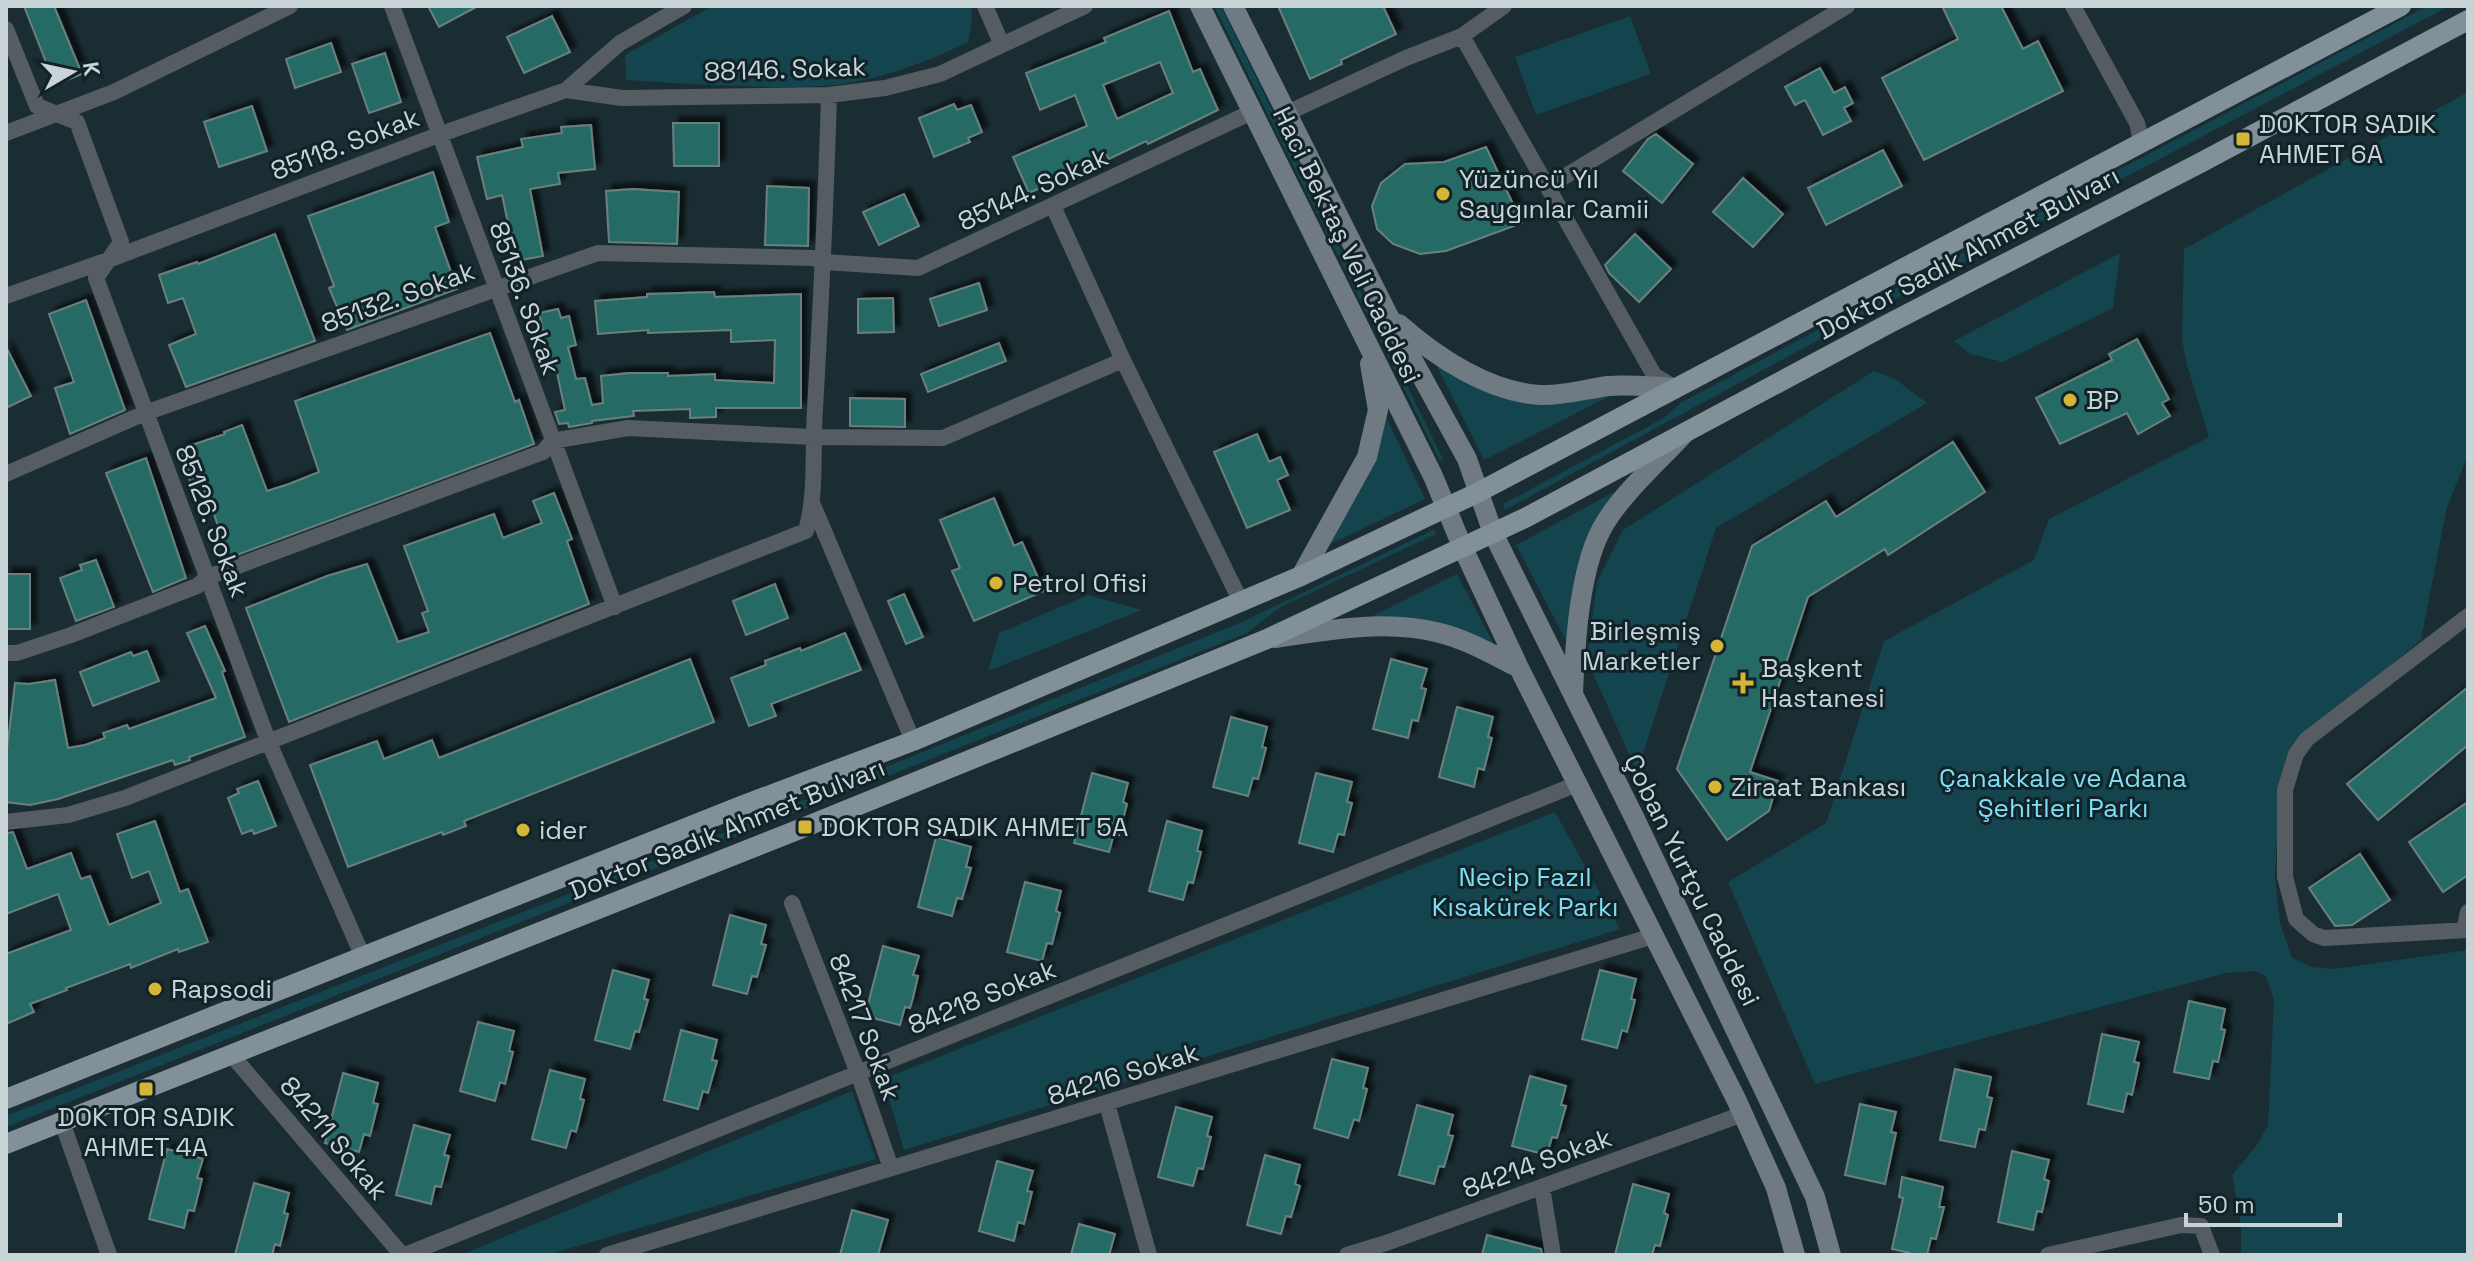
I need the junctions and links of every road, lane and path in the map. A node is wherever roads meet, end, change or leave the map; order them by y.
1 (290, 6) edge
2 (392, 6) edge
3 (684, 6) edge
4 (985, 6) edge
5 (1085, 6) edge
6 (1200, 6) edge
7 (1233, 6) edge
8 (1504, 6) edge
9 (1847, 6) edge
10 (2073, 6) edge
11 (2401, 6) edge
12 (2468, 20) edge
13 (6, 29) edge
14 (1462, 36) junction
15 (1002, 45) junction
16 (566, 90) junction
17 (829, 95) junction
18 (1252, 112) junction
19 (1287, 113) junction
20 (56, 115) junction
21 (6, 133) edge
22 (441, 134) junction
23 (2141, 141) junction
24 (1549, 186) junction
25 (1053, 206) junction
26 (108, 260) junction
27 (824, 262) junction
28 (495, 288) junction
29 (6, 296) edge
30 (1387, 313) junction
31 (1365, 341) junction
32 (1123, 360) junction
33 (1676, 388) junction
34 (145, 413) junction
35 (1685, 433) junction
36 (813, 437) junction
37 (552, 441) junction
38 (6, 474) edge
39 (1477, 493) junction
40 (813, 505) junction
41 (1445, 509) junction
42 (1493, 533) junction
43 (1462, 546) junction
44 (1301, 576) junction
45 (208, 577) junction
46 (1241, 602) junction
47 (615, 607) junction
48 (2468, 616) edge
49 (1267, 639) junction
50 (6, 653) edge
51 (1519, 668) junction
52 (1573, 697) junction
53 (913, 741) junction
54 (269, 743) junction
55 (1577, 784) junction
56 (6, 822) edge
57 (792, 903) dead end
58 (2468, 912) edge
59 (2466, 930) edge
60 (1653, 936) junction
61 (363, 957) junction
62 (230, 1053) junction
63 (858, 1073) junction
64 (6, 1099) edge
65 (1107, 1104) junction
66 (1743, 1114) junction
67 (62, 1122) junction
68 (6, 1144) edge
69 (891, 1168) junction
70 (1542, 1187) junction
71 (109, 1255) edge
72 (404, 1255) edge
73 (607, 1255) edge
74 (1149, 1255) edge
75 (1347, 1255) edge
76 (1553, 1255) edge
77 (1795, 1255) edge
78 (1831, 1255) edge
79 (2048, 1255) edge
80 (2212, 1255) edge

1 - 20 street
2 - 22 street, 85136. Sokak
3 - 16 street, 85118. Sokak
4 - 15 street
5 - 15 street, 88146. Sokak
6 - 18 main road, Haci Bektaş Veli Caddesi
7 - 19 main road, Haci Bektaş Veli Caddesi
8 - 14 street
9 - 24 street
10 - 23 street
11 - 23 main road, Doktor Sadık Ahmet Bulvarı
12 - 35 main road, Doktor Sadık Ahmet Bulvarı
13 - 20 street
14 - 19 street
14 - 24 street
15 - 17 street, 88146. Sokak
16 - 17 street, 88146. Sokak
16 - 22 street, 85118. Sokak
17 - 27 street
18 - 25 street, 85144. Sokak
18 - 31 main road, Haci Bektaş Veli Caddesi
19 - 30 main road, Haci Bektaş Veli Caddesi
20 - 21 street
20 - 26 street, 85126. Sokak
22 - 26 street, 85118. Sokak
22 - 28 street, 85136. Sokak
23 - 33 main road, Doktor Sadık Ahmet Bulvarı
24 - 33 street
25 - 27 street, 85144. Sokak
25 - 32 street
26 - 29 street, 85118. Sokak
26 - 34 street, 85126. Sokak
27 - 28 street, 85132. Sokak
27 - 36 street
28 - 34 street, 85132. Sokak
28 - 37 street, 85136. Sokak
30 - 33 main road
30 - 39 main road, Haci Bektaş Veli Caddesi
31 - 41 main road, Haci Bektaş Veli Caddesi
31 - 44 main road
32 - 36 street
32 - 46 street
33 - 39 main road, Doktor Sadık Ahmet Bulvarı
34 - 38 street, 85132. Sokak
34 - 45 street, 85126. Sokak
35 - 42 main road, Doktor Sadık Ahmet Bulvarı
35 - 52 main road
36 - 37 street
36 - 40 street
37 - 45 street
37 - 47 street, 85136. Sokak
39 - 41 main road, Doktor Sadık Ahmet Bulvarı
39 - 42 main road, Haci Bektaş Veli Caddesi
40 - 47 street
40 - 53 street
41 - 43 main road, Haci Bektaş Veli Caddesi
41 - 44 main road, Doktor Sadık Ahmet Bulvarı
42 - 43 main road, Doktor Sadık Ahmet Bulvarı
42 - 52 main road, Çoban Yurtçu Caddesi
43 - 49 main road, Doktor Sadık Ahmet Bulvarı
43 - 51 main road
44 - 46 main road, Doktor Sadık Ahmet Bulvarı
45 - 50 street
45 - 54 street, 85126. Sokak
46 - 53 main road, Doktor Sadık Ahmet Bulvarı
47 - 54 street
48 - 59 street
49 - 51 main road
49 - 62 main road, Doktor Sadık Ahmet Bulvarı
51 - 55 main road
52 - 78 main road, Çoban Yurtçu Caddesi
53 - 61 main road, Doktor Sadık Ahmet Bulvarı
54 - 56 street
54 - 61 street, 85126. Sokak
55 - 60 main road
55 - 63 street, 84218 Sokak
57 - 63 street, 84217 Sokak
58 - 59 street
60 - 65 street, 84216 Sokak
60 - 66 main road
61 - 64 main road, Doktor Sadık Ahmet Bulvarı
62 - 67 main road, Doktor Sadık Ahmet Bulvarı
62 - 72 street, 84211 Sokak
63 - 69 street, 84217 Sokak
63 - 72 street, 84218 Sokak
65 - 69 street, 84216 Sokak
65 - 74 street
66 - 70 street, 84214 Sokak
66 - 77 main road
67 - 68 main road, Doktor Sadık Ahmet Bulvarı
67 - 71 street
69 - 73 street, 84216 Sokak
70 - 75 street, 84214 Sokak
70 - 76 street
79 - 80 street

